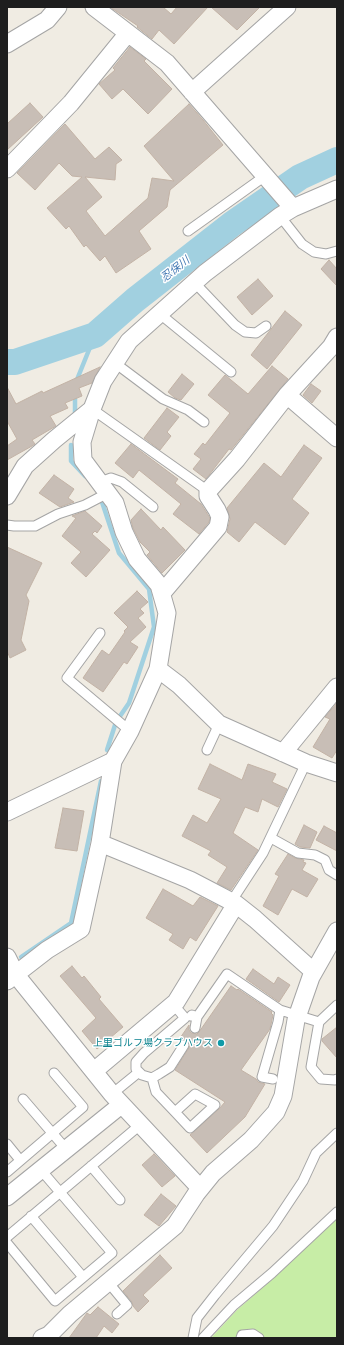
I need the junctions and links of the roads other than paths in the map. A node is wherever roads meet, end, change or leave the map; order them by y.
1 (58, 7) edge
2 (287, 7) edge
3 (102, 9) edge
4 (128, 33) junction
5 (7, 44) edge
6 (192, 92) junction
7 (9, 164) edge
8 (267, 178) junction
9 (337, 189) edge
10 (288, 211) junction
11 (188, 231) dead end
12 (337, 251) edge
13 (194, 282) junction
14 (160, 314) junction
15 (266, 326) dead end
16 (337, 337) edge
17 (115, 363) junction
18 (231, 372) dead end
19 (287, 395) junction
20 (92, 409) junction
21 (204, 422) dead end
22 (337, 438) edge
23 (9, 486) edge
24 (104, 488) junction
25 (208, 491) junction
26 (153, 507) dead end
27 (7, 525) edge
28 (162, 593) junction
29 (100, 633) dead end
30 (158, 669) junction
31 (335, 693) edge
32 (219, 724) junction
33 (130, 731) junction
34 (207, 750) dead end
35 (283, 753) junction
36 (113, 762) junction
37 (306, 763) junction
38 (337, 773) edge
39 (7, 812) edge
40 (271, 838) junction
41 (100, 843) junction
42 (337, 875) edge
43 (234, 903) junction
44 (337, 931) edge
45 (7, 957) edge
46 (314, 972) junction
47 (11, 978) edge
48 (173, 1004) junction
49 (337, 1005) edge
50 (280, 1010) junction
51 (297, 1016) junction
52 (196, 1017) junction
53 (185, 1018) junction
54 (319, 1022) junction
55 (196, 1028) dead end
56 (184, 1045) dead end
57 (94, 1071) junction
58 (139, 1072) junction
59 (54, 1073) dead end
60 (152, 1078) junction
61 (337, 1078) edge
62 (273, 1079) dead end
63 (23, 1099) dead end
64 (117, 1099) junction
65 (175, 1112) dead end
66 (140, 1125) junction
67 (337, 1132) edge
68 (52, 1133) junction
69 (7, 1144) edge
70 (66, 1149) junction
71 (20, 1160) junction
72 (91, 1166) junction
73 (41, 1170) junction
74 (7, 1172) edge
75 (200, 1188) junction
76 (60, 1192) junction
77 (7, 1197) edge
78 (120, 1200) dead end
79 (337, 1212) edge
80 (31, 1216) junction
81 (7, 1237) edge
82 (7, 1243) edge
83 (83, 1277) junction
84 (108, 1282) junction
85 (117, 1314) dead end
86 (42, 1338) edge
87 (193, 1338) edge
88 (203, 1338) edge
89 (241, 1338) edge
90 (259, 1338) edge

1 - 5 street
2 - 6 street
3 - 4 street
4 - 6 street
4 - 7 street
6 - 8 street
8 - 10 street
8 - 11 lane
9 - 10 street
10 - 12 lane
10 - 13 street
13 - 14 street
13 - 15 lane
14 - 17 street
14 - 18 lane
16 - 19 street
17 - 20 street
17 - 21 lane
19 - 22 street
19 - 25 street
20 - 23 street
20 - 24 street
20 - 25 lane
24 - 26 lane
24 - 27 lane
24 - 28 street
25 - 28 street
28 - 30 street
29 - 33 lane
30 - 32 street
30 - 33 street
31 - 35 street
32 - 34 lane
32 - 35 street
33 - 36 street
35 - 37 street
36 - 39 street
36 - 41 street
37 - 38 street
37 - 40 lane
40 - 42 lane
40 - 43 lane
41 - 43 street
41 - 47 street
43 - 46 street
43 - 48 street
44 - 46 street
45 - 47 street
46 - 51 street
47 - 57 street
48 - 53 lane
48 - 57 street
49 - 54 lane
50 - 51 lane
50 - 52 lane
50 - 62 lane
51 - 54 lane
51 - 75 street
52 - 53 lane
52 - 55 lane
53 - 58 lane
54 - 61 lane
56 - 60 lane
57 - 64 street
58 - 60 lane
58 - 64 lane
59 - 68 lane
60 - 65 lane
63 - 68 lane
64 - 66 street
64 - 70 street
66 - 72 lane
66 - 75 street
67 - 87 lane
68 - 70 lane
68 - 71 lane
69 - 71 lane
70 - 73 street
71 - 74 lane
72 - 76 lane
72 - 78 lane
73 - 76 lane
73 - 77 street
75 - 84 street
76 - 80 lane
76 - 83 lane
79 - 88 lane
80 - 81 lane
80 - 83 lane
82 - 83 lane
84 - 85 lane
84 - 86 street
89 - 90 lane

